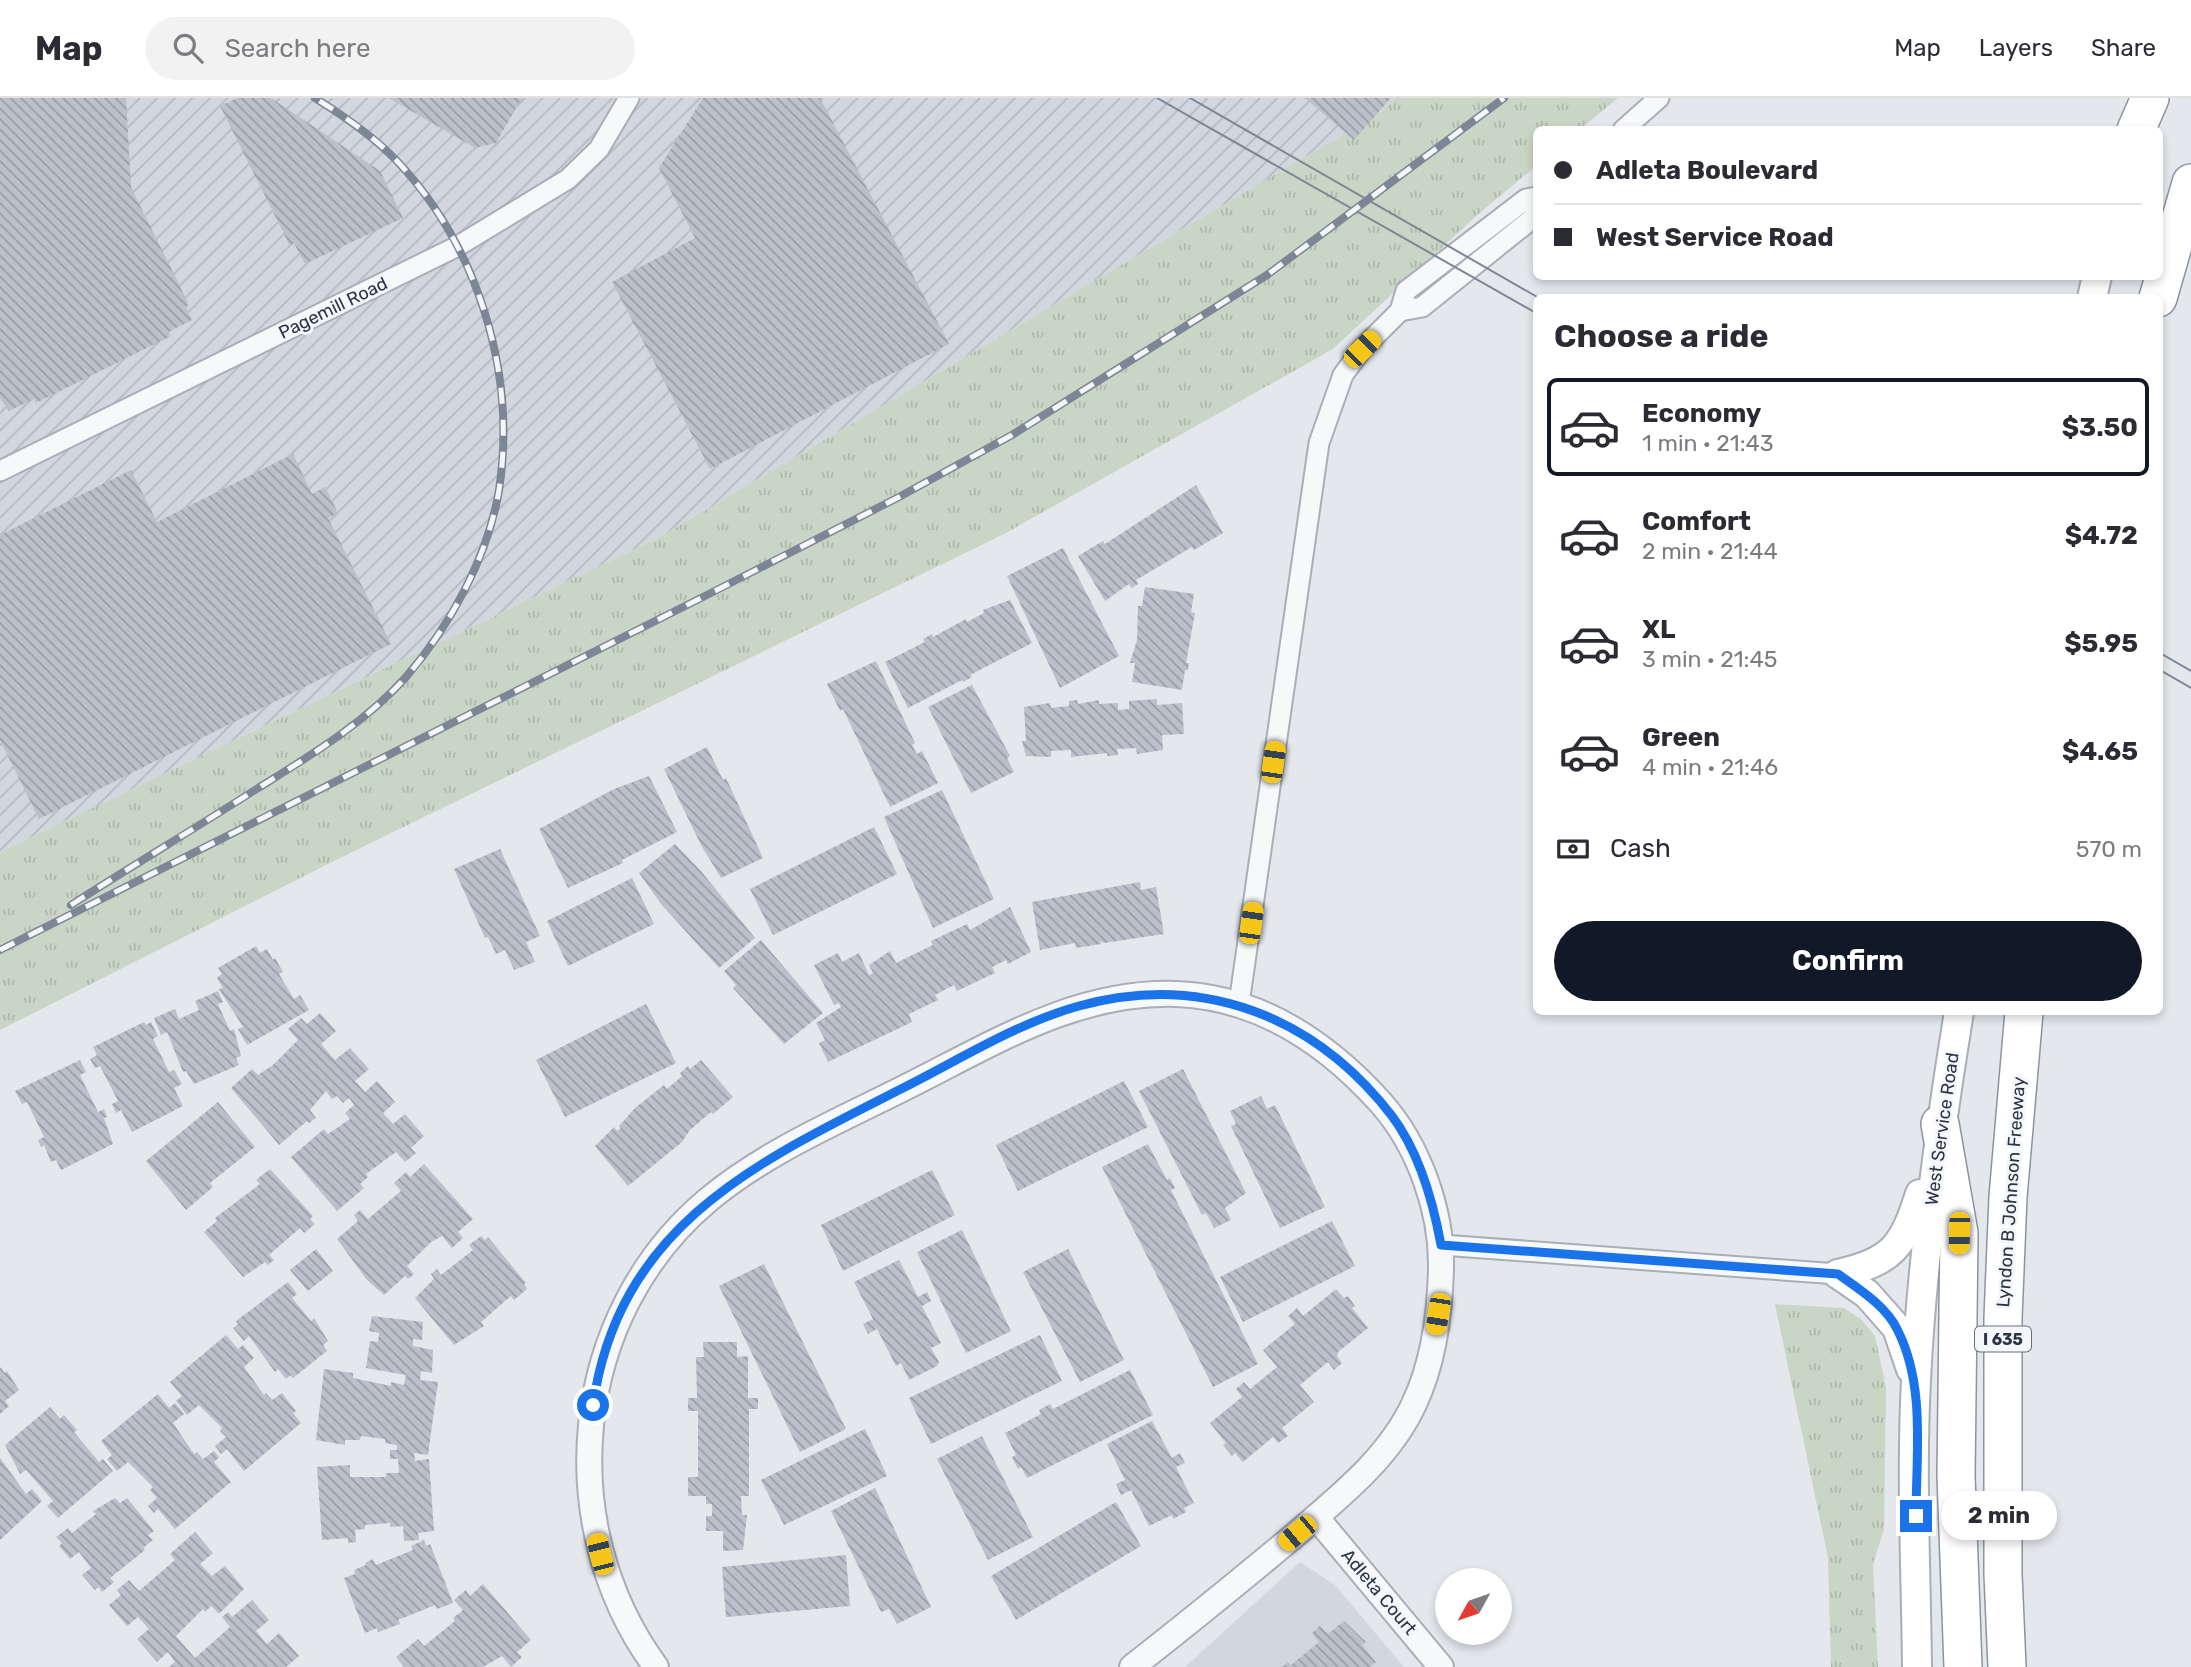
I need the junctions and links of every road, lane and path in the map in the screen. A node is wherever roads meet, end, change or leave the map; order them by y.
1 (629, 98) edge
2 (1659, 98) edge
3 (2140, 98) edge
4 (2150, 98) edge
5 (1628, 126) edge
6 (2136, 126) edge
7 (2137, 126) edge
8 (2191, 183) edge
9 (1533, 198) edge
10 (1533, 216) edge
11 (2159, 294) edge
12 (1400, 311) junction
13 (0, 471) edge
14 (1239, 1004) junction
15 (1958, 1015) edge
16 (2024, 1015) edge
17 (1940, 1124) junction
18 (1441, 1245) junction
19 (1838, 1274) junction
20 (1916, 1382) junction
21 (1316, 1517) junction
22 (656, 1667) edge
23 (1132, 1667) edge
24 (1441, 1667) edge
25 (1917, 1667) edge
26 (1964, 1667) edge
27 (2007, 1667) edge

1 - 13 street, Pagemill Road
2 - 5 street
3 - 6 main road
4 - 7 highway
8 - 11 highway
9 - 12 street
10 - 12 street
12 - 14 street
14 - 18 street
14 - 22 street
15 - 17 main road, West Service Road
16 - 27 highway, Lyndon B Johnson Freeway / I 635
17 - 19 main road
17 - 20 main road, West Service Road
17 - 26 highway
18 - 19 street
18 - 21 street
19 - 20 main road
20 - 25 main road, West Service Road
21 - 23 street
21 - 24 street, Adleta Court

